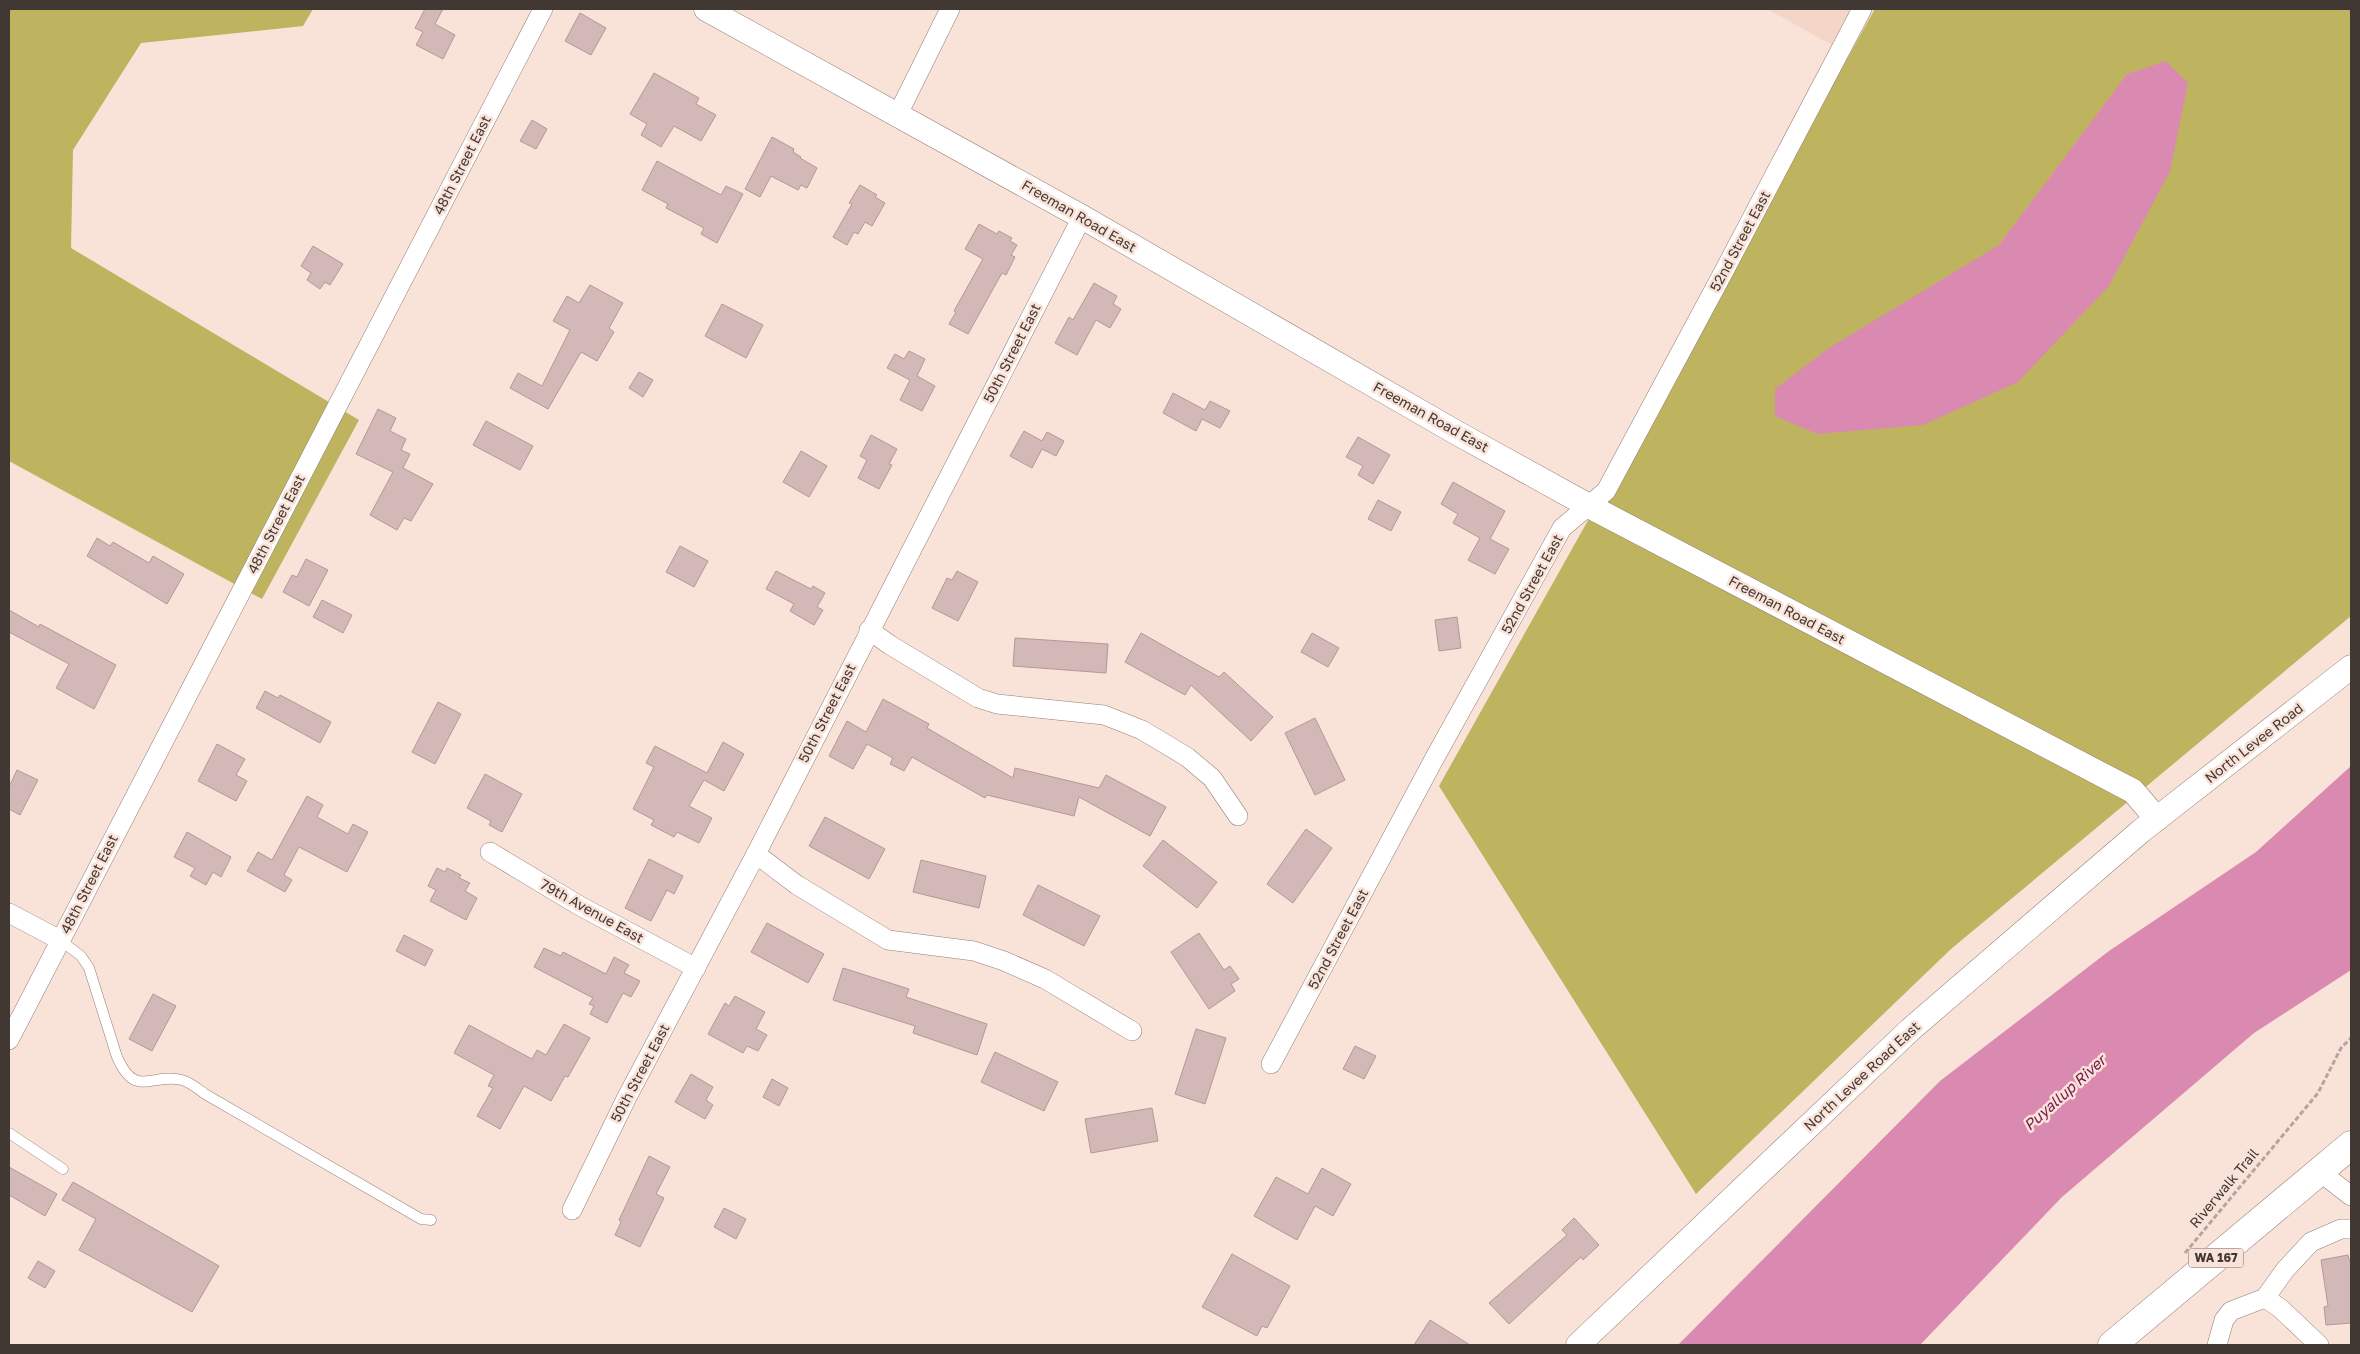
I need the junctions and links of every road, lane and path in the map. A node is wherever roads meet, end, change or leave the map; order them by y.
1 (544, 9) edge
2 (706, 9) edge
3 (950, 9) edge
4 (1862, 9) edge
5 (898, 114) junction
6 (1082, 217) junction
7 (1589, 506) junction
8 (869, 630) junction
9 (2351, 667) edge
10 (1238, 816) dead end
11 (2156, 819) junction
12 (490, 852) dead end
13 (756, 854) junction
14 (9, 914) edge
15 (60, 940) junction
16 (696, 968) junction
17 (1132, 1031) dead end
18 (2351, 1038) edge
19 (9, 1040) edge
20 (1271, 1064) dead end
21 (9, 1133) edge
22 (2351, 1145) edge
23 (63, 1169) dead end
24 (2319, 1171) junction
25 (2351, 1196) edge
26 (572, 1210) dead end
27 (431, 1220) dead end
28 (2351, 1229) edge
29 (2181, 1256) dead end
30 (2265, 1298) junction
31 (1578, 1345) edge
32 (2112, 1345) edge
33 (2217, 1345) edge
34 (2319, 1345) edge

1 - 15 street, 48th Street East
2 - 5 street, Freeman Road East
3 - 5 street
4 - 7 street, 52nd Street East
5 - 6 street, Freeman Road East
6 - 7 street, Freeman Road East
6 - 8 street, 50th Street East
7 - 11 street, Freeman Road East
7 - 20 street, 52nd Street East
8 - 10 street
8 - 13 street, 50th Street East
9 - 11 street, North Levee Road
11 - 31 street, North Levee Road East
12 - 16 street, 79th Avenue East
13 - 16 street, 50th Street East
13 - 17 street
14 - 15 street
15 - 19 street, 48th Street East
15 - 27 lane
16 - 26 street, 50th Street East
18 - 29 path, Riverwalk Trail
21 - 23 lane
22 - 24 main road, WA 167
24 - 25 street
24 - 32 main road, WA 167
28 - 30 street
30 - 33 street
30 - 34 street

